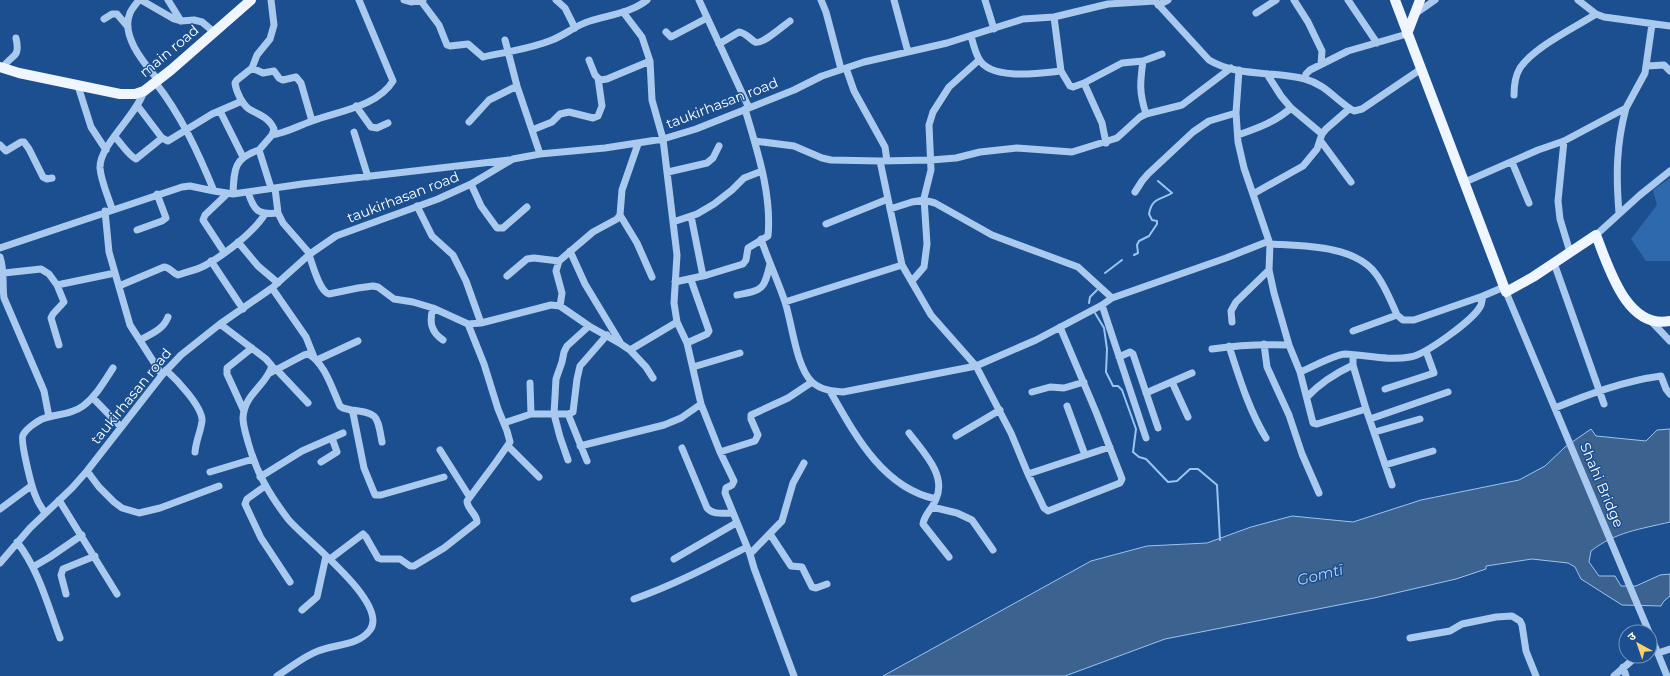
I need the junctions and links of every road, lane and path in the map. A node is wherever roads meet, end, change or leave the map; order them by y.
1 (140, 0) edge
2 (168, 0) edge
3 (251, 0) edge
4 (271, 0) edge
5 (360, 0) edge
6 (404, 0) edge
7 (422, 0) edge
8 (647, 0) edge
9 (699, 0) edge
10 (821, 0) edge
11 (894, 0) edge
12 (984, 0) edge
13 (1168, 0) edge
14 (1276, 0) edge
15 (1294, 0) edge
16 (1348, 0) edge
17 (1395, 0) edge
18 (1420, 0) edge
19 (1435, 0) edge
20 (1578, 0) edge
21 (560, 2) edge
22 (1156, 2) edge
23 (1093, 4) edge
24 (623, 12) junction
25 (1256, 13) dead end
26 (1415, 14) junction
27 (1596, 14) junction
28 (1054, 17) junction
29 (707, 18) junction
30 (104, 19) dead end
31 (181, 21) junction
32 (790, 21) dead end
33 (1652, 24) junction
34 (1670, 26) edge
35 (128, 27) junction
36 (575, 28) junction
37 (994, 28) junction
38 (214, 32) junction
39 (666, 32) dead end
40 (1407, 34) junction
41 (971, 36) junction
42 (16, 38) dead end
43 (505, 40) dead end
44 (1377, 42) junction
45 (719, 44) junction
46 (507, 52) junction
47 (908, 52) junction
48 (1162, 54) dead end
49 (589, 60) dead end
50 (979, 60) junction
51 (650, 61) junction
52 (1143, 61) junction
53 (1320, 64) junction
54 (1647, 66) junction
55 (2, 67) edge
56 (252, 68) junction
57 (843, 68) junction
58 (1231, 68) junction
59 (1421, 69) junction
60 (1239, 70) junction
61 (1670, 70) edge
62 (1061, 71) junction
63 (1267, 74) junction
64 (598, 78) junction
65 (1305, 79) junction
66 (156, 81) junction
67 (1084, 83) junction
68 (78, 86) junction
69 (517, 86) junction
70 (144, 91) junction
71 (1514, 95) dead end
72 (242, 101) junction
73 (137, 105) junction
74 (356, 106) junction
75 (1292, 108) junction
76 (1626, 108) junction
77 (747, 109) junction
78 (1349, 109) junction
79 (220, 111) junction
80 (1236, 113) junction
81 (1146, 114) junction
82 (312, 121) junction
83 (469, 122) dead end
84 (388, 123) dead end
85 (532, 130) junction
86 (187, 131) junction
87 (354, 132) dead end
88 (1238, 135) junction
89 (272, 136) junction
90 (115, 137) junction
91 (1321, 137) junction
92 (162, 138) junction
93 (663, 139) junction
94 (754, 141) junction
95 (1564, 141) junction
96 (1106, 142) junction
97 (638, 144) junction
98 (0, 145) edge
99 (719, 146) dead end
100 (106, 150) junction
101 (260, 150) junction
102 (540, 154) junction
103 (243, 156) junction
104 (513, 159) junction
105 (931, 160) junction
106 (883, 161) junction
107 (1512, 162) junction
108 (1670, 171) edge
109 (668, 172) junction
110 (762, 172) junction
111 (368, 177) junction
112 (52, 178) dead end
113 (1351, 182) dead end
114 (1465, 182) junction
115 (471, 184) junction
116 (273, 188) junction
117 (214, 192) junction
118 (248, 192) junction
119 (1136, 192) dead end
120 (157, 194) junction
121 (230, 194) junction
122 (1253, 194) junction
123 (924, 197) junction
124 (888, 199) junction
125 (1529, 203) dead end
126 (417, 206) junction
127 (527, 207) dead end
128 (890, 209) junction
129 (109, 210) junction
130 (278, 213) junction
131 (1619, 213) junction
132 (265, 214) junction
133 (620, 215) junction
134 (691, 216) junction
135 (673, 222) junction
136 (826, 224) dead end
137 (137, 230) dead end
138 (1596, 234) junction
139 (761, 239) junction
140 (238, 242) junction
141 (1270, 242) junction
142 (0, 248) edge
143 (570, 251) junction
144 (224, 252) junction
145 (1570, 252) junction
146 (310, 255) junction
147 (0, 257) edge
148 (211, 261) junction
149 (559, 261) junction
150 (1554, 263) junction
151 (770, 264) junction
152 (902, 265) junction
153 (1269, 270) junction
154 (4, 273) junction
155 (115, 273) junction
156 (507, 276) dead end
157 (703, 276) junction
158 (652, 277) dead end
159 (691, 280) junction
160 (912, 281) junction
161 (676, 282) junction
162 (58, 285) junction
163 (118, 286) junction
164 (275, 286) junction
165 (1505, 290) junction
166 (737, 295) dead end
167 (1483, 296) junction
168 (1112, 298) junction
169 (785, 302) junction
170 (1102, 305) junction
171 (560, 306) junction
172 (243, 308) junction
173 (433, 308) junction
174 (1397, 315) junction
175 (168, 316) dead end
176 (1650, 320) junction
177 (1670, 321) edge
178 (677, 322) junction
179 (1232, 322) dead end
180 (220, 324) junction
181 (468, 324) junction
182 (481, 324) junction
183 (589, 326) junction
184 (1060, 327) junction
185 (1353, 331) dead end
186 (607, 335) junction
187 (140, 340) junction
188 (443, 340) dead end
189 (1670, 340) edge
190 (358, 341) dead end
191 (686, 343) junction
192 (621, 344) junction
193 (1264, 344) junction
194 (59, 345) dead end
195 (1289, 345) junction
196 (1229, 346) junction
197 (252, 348) junction
198 (1212, 349) dead end
199 (630, 350) junction
200 (1426, 351) junction
201 (740, 353) dead end
202 (1353, 356) junction
203 (1119, 357) junction
204 (316, 359) junction
205 (1353, 365) junction
206 (976, 366) junction
207 (693, 367) junction
208 (113, 368) dead end
209 (273, 371) junction
210 (164, 372) junction
211 (1192, 372) dead end
212 (1300, 372) junction
213 (653, 378) dead end
214 (812, 382) junction
215 (1084, 382) junction
216 (1172, 382) junction
217 (530, 383) dead end
218 (1385, 389) dead end
219 (1599, 390) junction
220 (830, 391) junction
221 (1032, 392) dead end
222 (1448, 392) dead end
223 (1146, 393) junction
224 (1670, 394) edge
225 (1307, 397) junction
226 (93, 398) junction
227 (308, 403) dead end
228 (701, 404) junction
229 (1604, 404) dead end
230 (1067, 406) dead end
231 (1555, 408) junction
232 (1366, 409) junction
233 (351, 410) junction
234 (1000, 410) junction
235 (244, 411) junction
236 (531, 414) junction
237 (554, 414) junction
238 (568, 414) junction
239 (49, 417) junction
240 (1188, 417) dead end
241 (1370, 419) junction
242 (1420, 419) dead end
243 (504, 423) junction
244 (121, 427) junction
245 (1158, 428) dead end
246 (1375, 432) junction
247 (343, 433) dead end
248 (909, 433) dead end
249 (956, 436) dead end
250 (332, 438) junction
251 (1146, 438) dead end
252 (1266, 438) dead end
253 (382, 442) dead end
254 (508, 446) junction
255 (580, 446) junction
256 (1110, 447) junction
257 (682, 448) dead end
258 (440, 450) dead end
259 (1433, 451) dead end
260 (196, 452) dead end
261 (720, 452) junction
262 (1085, 455) junction
263 (253, 459) junction
264 (568, 460) dead end
265 (587, 461) dead end
266 (321, 462) dead end
267 (804, 463) dead end
268 (1385, 465) junction
269 (87, 471) junction
270 (210, 472) dead end
271 (1028, 474) junction
272 (260, 477) junction
273 (444, 477) dead end
274 (539, 477) dead end
275 (1392, 485) dead end
276 (31, 486) junction
277 (219, 486) dead end
278 (265, 486) junction
279 (1319, 494) dead end
280 (469, 496) junction
281 (936, 499) junction
282 (59, 500) junction
283 (932, 507) junction
284 (0, 509) edge
285 (45, 513) junction
286 (732, 513) junction
287 (736, 523) junction
288 (770, 534) junction
289 (82, 535) junction
290 (17, 542) junction
291 (748, 550) junction
292 (993, 550) dead end
293 (95, 556) junction
294 (949, 557) dead end
295 (328, 558) junction
296 (674, 559) dead end
297 (0, 563) edge
298 (33, 566) junction
299 (290, 582) dead end
300 (827, 584) dead end
301 (66, 594) dead end
302 (117, 594) dead end
303 (634, 599) dead end
304 (302, 610) dead end
305 (1646, 624) edge
306 (60, 638) dead end
307 (1410, 638) dead end
308 (1670, 649) edge
309 (1658, 653) joint
310 (1627, 664) edge
311 (1623, 667) junction
312 (277, 676) edge
313 (794, 676) edge
314 (1536, 676) edge
315 (1614, 676) edge
316 (1626, 676) edge
317 (1666, 676) edge

1 - 31 street
1 - 35 street
2 - 31 street
3 - 38 main road, main road
4 - 56 street
5 - 74 street
6 - 7 street
7 - 46 street
8 - 24 street
9 - 29 street
10 - 57 street
11 - 47 street
12 - 37 street
13 - 22 street
14 - 25 street
15 - 53 street
16 - 44 street
17 - 40 main road
18 - 26 main road
19 - 26 street
20 - 27 street
21 - 36 street
22 - 23 street, taukirhasan road
22 - 58 street
23 - 28 street, taukirhasan road
24 - 36 street
24 - 51 street
26 - 40 main road
27 - 33 street
27 - 71 street
28 - 37 street, taukirhasan road
28 - 62 street
29 - 39 street
29 - 45 street
30 - 35 street
31 - 38 street
32 - 45 street
33 - 34 street
33 - 54 street
35 - 66 street
36 - 46 street
37 - 41 street, taukirhasan road
38 - 66 main road, main road
40 - 44 street
40 - 59 main road
41 - 47 street, taukirhasan road
41 - 50 street
42 - 55 street
43 - 46 street
44 - 53 street
45 - 77 street
46 - 69 street
47 - 57 street, taukirhasan road
48 - 52 street
49 - 64 street
50 - 62 street
50 - 105 street
51 - 64 street
51 - 93 street
52 - 67 street
52 - 81 street
53 - 65 street
54 - 61 street
54 - 76 street
55 - 68 main road, main road
56 - 72 street
56 - 82 street
57 - 77 street, taukirhasan road
57 - 106 street
58 - 60 street
58 - 81 street
59 - 78 street
59 - 114 main road
60 - 63 street
60 - 80 street
62 - 67 street
63 - 65 street
63 - 75 street
64 - 85 street
65 - 78 street
66 - 70 main road, main road
66 - 86 street
67 - 96 street
68 - 70 main road, main road
68 - 100 street
69 - 83 street
69 - 85 street
70 - 73 street
72 - 79 street
72 - 89 street
73 - 90 street
73 - 92 street
74 - 82 street
74 - 84 street
75 - 88 street
75 - 91 street
76 - 95 street
76 - 131 street
77 - 93 street, taukirhasan road
77 - 94 street
78 - 91 street
79 - 86 street
79 - 103 street
80 - 88 street
80 - 119 street
81 - 96 street
82 - 89 street
85 - 102 street
86 - 92 street
86 - 117 street
87 - 111 street
88 - 122 street
89 - 101 street
90 - 92 street
90 - 100 street
91 - 113 street
91 - 122 street
93 - 97 street, taukirhasan road
93 - 109 street
94 - 106 street
94 - 110 street
95 - 107 street
95 - 145 street
96 - 105 street
97 - 102 street, taukirhasan road
97 - 133 street
98 - 112 street
99 - 109 street
100 - 129 street
101 - 103 street
101 - 116 street
102 - 104 street, taukirhasan road
103 - 121 street
104 - 111 street
104 - 115 street, taukirhasan road
105 - 106 street
105 - 123 street
106 - 124 street
107 - 114 street
107 - 125 street
108 - 131 street
109 - 135 street
110 - 134 street
110 - 139 street
111 - 116 street
114 - 165 main road
115 - 126 street, taukirhasan road
115 - 127 street
116 - 118 street
116 - 130 street
117 - 120 street
117 - 121 street
118 - 121 street
118 - 132 street
120 - 129 street
120 - 137 street
121 - 144 street
122 - 141 street
123 - 128 street
123 - 160 street
123 - 168 street
124 - 128 street
124 - 136 street
126 - 146 street, taukirhasan road
126 - 182 street
128 - 152 street
129 - 142 street
129 - 155 street
130 - 132 street
130 - 146 street
131 - 138 street
132 - 140 street
133 - 143 street
133 - 158 street
134 - 135 street
134 - 157 street
135 - 161 street
138 - 145 main road
138 - 176 main road
139 - 151 street
139 - 157 street
140 - 144 street
140 - 164 street
141 - 153 street
141 - 168 street
141 - 174 street
143 - 149 street
143 - 192 street
144 - 148 street
145 - 150 main road
146 - 164 street, taukirhasan road
146 - 173 street
147 - 154 street
148 - 163 street
148 - 172 street
149 - 156 street
149 - 171 street
150 - 165 main road
150 - 219 street
151 - 166 street
151 - 169 street
152 - 160 street
152 - 169 street
153 - 179 street
153 - 195 street
154 - 162 street
154 - 239 street
155 - 162 street
155 - 163 street
157 - 159 street
159 - 161 street
159 - 191 street
160 - 206 street
161 - 178 street
162 - 194 street
163 - 187 street
164 - 172 street, taukirhasan road
164 - 204 street
165 - 167 street
165 - 231 street, Shahi Bridge
167 - 174 street
167 - 200 street
168 - 170 street
169 - 214 street
170 - 184 street
170 - 203 street
171 - 182 street
171 - 183 street
172 - 180 street, taukirhasan road
173 - 181 street
173 - 188 street
174 - 185 street
175 - 187 street
176 - 177 main road
176 - 189 street
178 - 191 street
178 - 199 street
180 - 197 street
180 - 210 street, taukirhasan road
181 - 182 street
181 - 243 street
183 - 186 street
183 - 237 street
184 - 206 street
184 - 215 street
186 - 192 street
186 - 238 street
187 - 210 street
190 - 204 street
191 - 207 street
192 - 199 street
193 - 195 street
193 - 196 street
193 - 279 street
195 - 212 street
196 - 198 street
196 - 252 street
197 - 209 street
197 - 235 street
199 - 213 street
200 - 202 street
200 - 218 street
201 - 207 street
202 - 205 street
202 - 212 street
203 - 223 street
203 - 251 street
204 - 209 street
204 - 233 street
205 - 225 street
205 - 232 street
206 - 220 street
206 - 234 street
207 - 228 street
208 - 226 street
209 - 227 street
209 - 235 street
210 - 244 street, taukirhasan road
210 - 260 street
211 - 216 street
212 - 225 street
214 - 220 street
214 - 261 street
215 - 221 street
215 - 256 street
216 - 223 street
216 - 240 street
217 - 236 street
219 - 224 street
219 - 229 street
219 - 231 street
220 - 281 street
222 - 241 street
223 - 245 street
225 - 232 street
226 - 239 street
226 - 244 street
228 - 255 street
228 - 261 street
230 - 262 street
231 - 305 street, Shahi Bridge
232 - 241 street
233 - 253 street
233 - 273 street
234 - 249 street
234 - 271 street
235 - 263 street
236 - 237 street
236 - 243 street
237 - 238 street
237 - 264 street
238 - 255 street
239 - 276 street
241 - 246 street
242 - 246 street
243 - 254 street
244 - 269 street, taukirhasan road
246 - 268 street
247 - 250 street
248 - 281 street
250 - 266 street
250 - 272 street
254 - 274 street
254 - 280 street
255 - 265 street
256 - 262 street
256 - 271 street
257 - 286 street
258 - 280 street
259 - 268 street
261 - 286 street
262 - 271 street
263 - 270 street
263 - 272 street
267 - 288 street
268 - 275 street
269 - 277 street
269 - 282 street, taukirhasan road
272 - 278 street
276 - 284 street
276 - 285 street
278 - 295 street
278 - 299 street
280 - 295 street
281 - 283 street
282 - 285 street, taukirhasan road
282 - 289 street
283 - 292 street
283 - 294 street
285 - 290 street, taukirhasan road
286 - 287 street
287 - 291 street
287 - 296 street
288 - 291 street
288 - 300 street
289 - 293 street
289 - 298 street
290 - 297 street, taukirhasan road
290 - 298 street
291 - 303 street
291 - 313 street
293 - 301 street
293 - 302 street
295 - 304 street
295 - 312 street
298 - 306 street
307 - 314 street
308 - 309 street
309 - 317 street, Shahi Bridge
310 - 311 street
311 - 315 street
311 - 316 street

